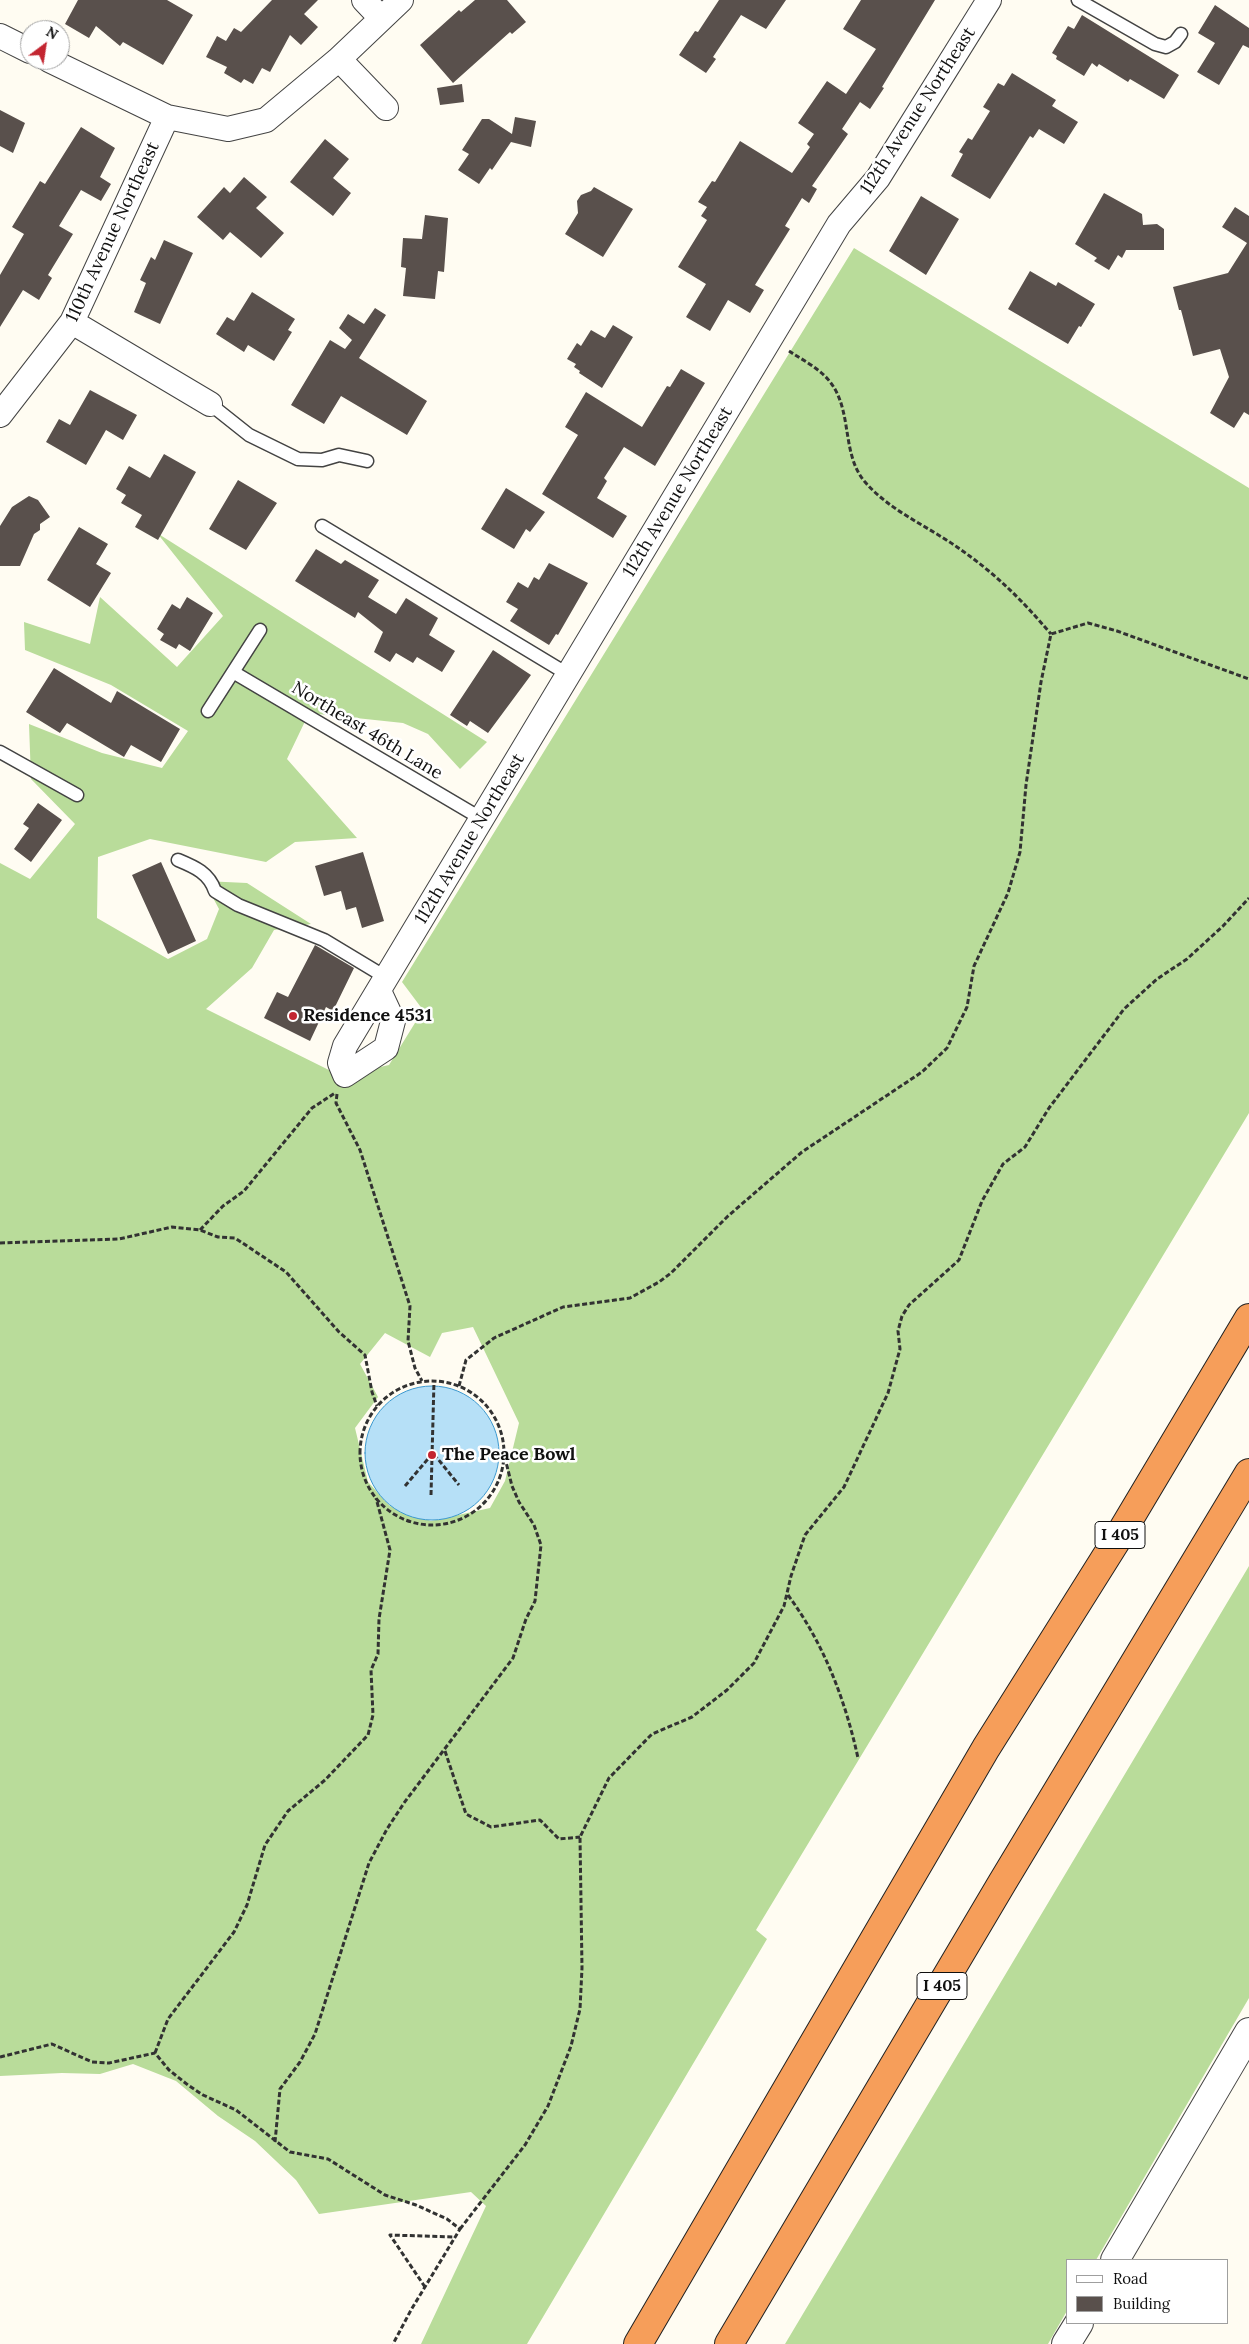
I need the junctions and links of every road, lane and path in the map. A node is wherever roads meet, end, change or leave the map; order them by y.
1 (364, 0) edge
2 (401, 0) edge
3 (989, 0) edge
4 (1078, 0) edge
5 (380, 18) junction
6 (1181, 34) dead end
7 (0, 36) edge
8 (20, 46) edge
9 (339, 59) junction
10 (70, 70) edge
11 (386, 108) dead end
12 (167, 117) junction
13 (72, 322) junction
14 (788, 351) dead end
15 (210, 404) joint
16 (0, 415) edge
17 (367, 461) dead end
18 (322, 526) dead end
19 (260, 630) dead end
20 (1051, 634) junction
21 (233, 672) junction
22 (569, 675) junction
23 (1249, 679) edge
24 (208, 712) dead end
25 (0, 752) edge
26 (77, 796) dead end
27 (482, 819) junction
28 (178, 860) dead end
29 (1249, 898) edge
30 (383, 984) joint
31 (200, 1230) junction
32 (0, 1243) edge
33 (1249, 1318) edge
34 (422, 1381) junction
35 (434, 1381) junction
36 (460, 1386) junction
37 (377, 1406) junction
38 (433, 1453) junction
39 (504, 1454) junction
40 (1249, 1473) edge
41 (459, 1485) dead end
42 (405, 1486) dead end
43 (431, 1495) dead end
44 (376, 1498) junction
45 (788, 1594) junction
46 (445, 1750) junction
47 (858, 1758) dead end
48 (580, 1837) junction
49 (1249, 2032) edge
50 (155, 2053) junction
51 (0, 2057) edge
52 (275, 2142) junction
53 (460, 2229) junction
54 (454, 2237) junction
55 (1116, 2259) edge
56 (424, 2287) junction
57 (1078, 2324) edge
58 (393, 2344) edge
59 (638, 2344) edge
60 (730, 2344) edge
61 (1066, 2344) edge

1 - 5 street
2 - 5 street
3 - 22 street, 112th Avenue Northeast
4 - 6 lane
5 - 9 street
7 - 8 street
9 - 11 street
9 - 12 street
10 - 12 street
12 - 13 street, 110th Avenue Northeast
13 - 15 street
13 - 16 street, 110th Avenue Northeast
14 - 20 path
15 - 17 lane
18 - 22 lane
19 - 21 lane
20 - 23 path
20 - 36 path
21 - 24 lane
21 - 27 lane, Northeast 46th Lane
22 - 27 street, 112th Avenue Northeast
25 - 26 lane
27 - 30 street, 112th Avenue Northeast
28 - 30 lane
29 - 45 path
31 - 32 path
31 - 34 path
31 - 37 path
33 - 59 highway, I 405
34 - 35 path
34 - 37 path
35 - 36 path
35 - 38 path
36 - 39 path
37 - 44 path
38 - 41 path
38 - 42 path
38 - 43 path
39 - 44 path
39 - 46 path
40 - 60 highway, I 405
44 - 50 path
45 - 47 path
45 - 48 path
46 - 48 path
46 - 52 path
48 - 53 path
49 - 55 street
50 - 51 path
50 - 52 path
52 - 53 path
53 - 54 path
54 - 56 path
54 - 56 path
56 - 58 path
57 - 61 street

